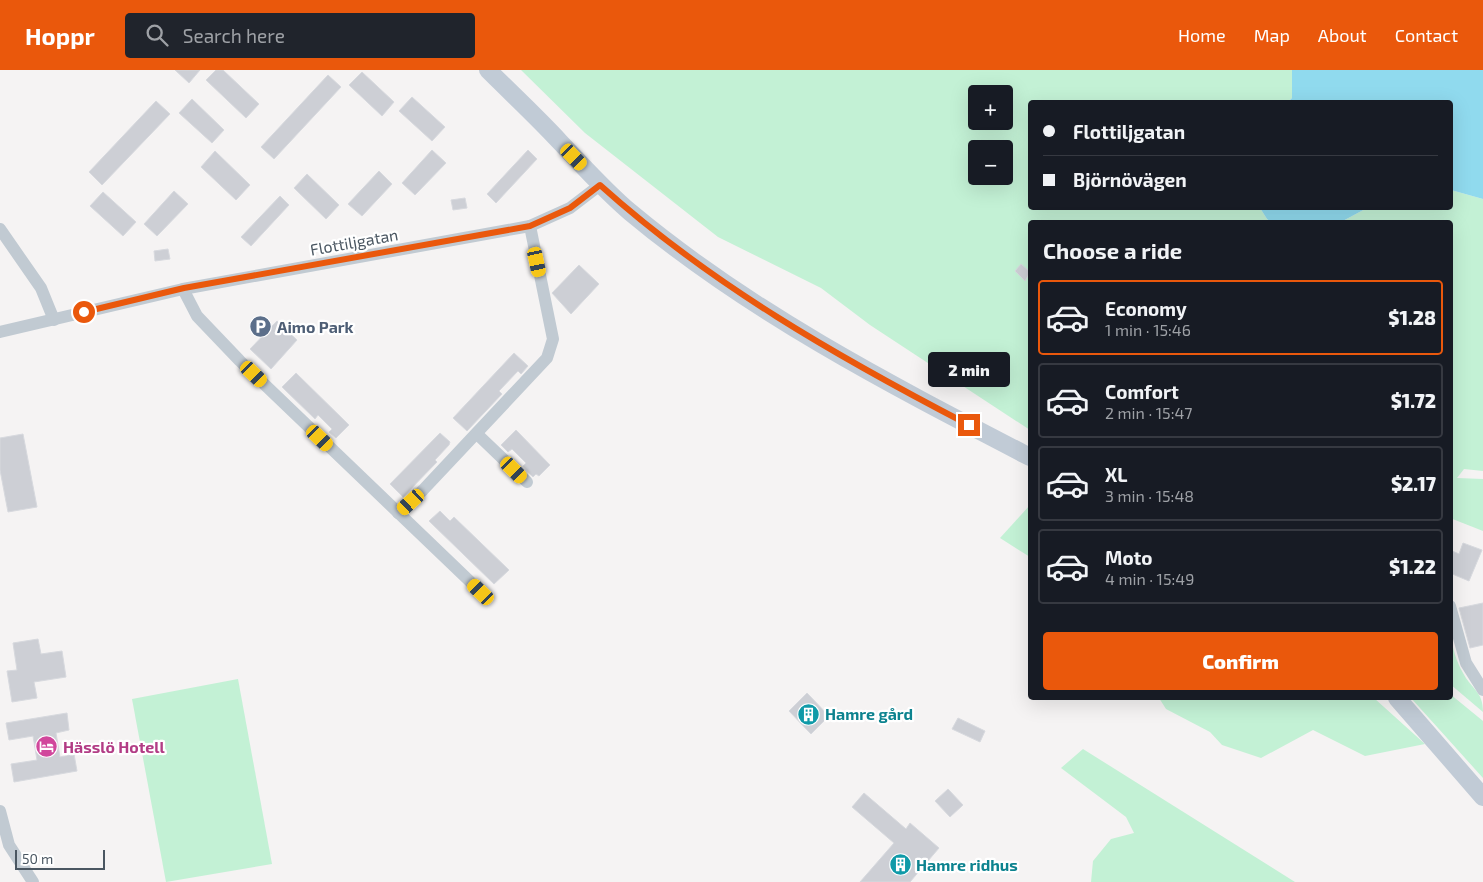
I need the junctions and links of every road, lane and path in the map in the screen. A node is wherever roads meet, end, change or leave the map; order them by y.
1 (488, 70) edge
2 (600, 185) junction
3 (530, 226) junction
4 (0, 229) edge
5 (184, 288) junction
6 (54, 320) junction
7 (0, 332) edge
8 (478, 434) junction
9 (1028, 455) edge
10 (526, 482) dead end
11 (398, 513) junction
12 (481, 592) dead end
13 (1453, 617) edge
14 (1483, 690) edge
15 (1399, 700) edge
16 (1483, 797) edge
17 (1, 820) edge
18 (33, 882) edge

1 - 2 main road
2 - 3 street, Flottiljgatan
2 - 9 main road
3 - 5 street, Flottiljgatan
3 - 8 street
4 - 6 street
5 - 6 street, Flottiljgatan
5 - 11 street
6 - 7 street, Flottiljgatan
8 - 10 street
8 - 11 street
11 - 12 street
13 - 14 street
15 - 16 main road
17 - 18 street

